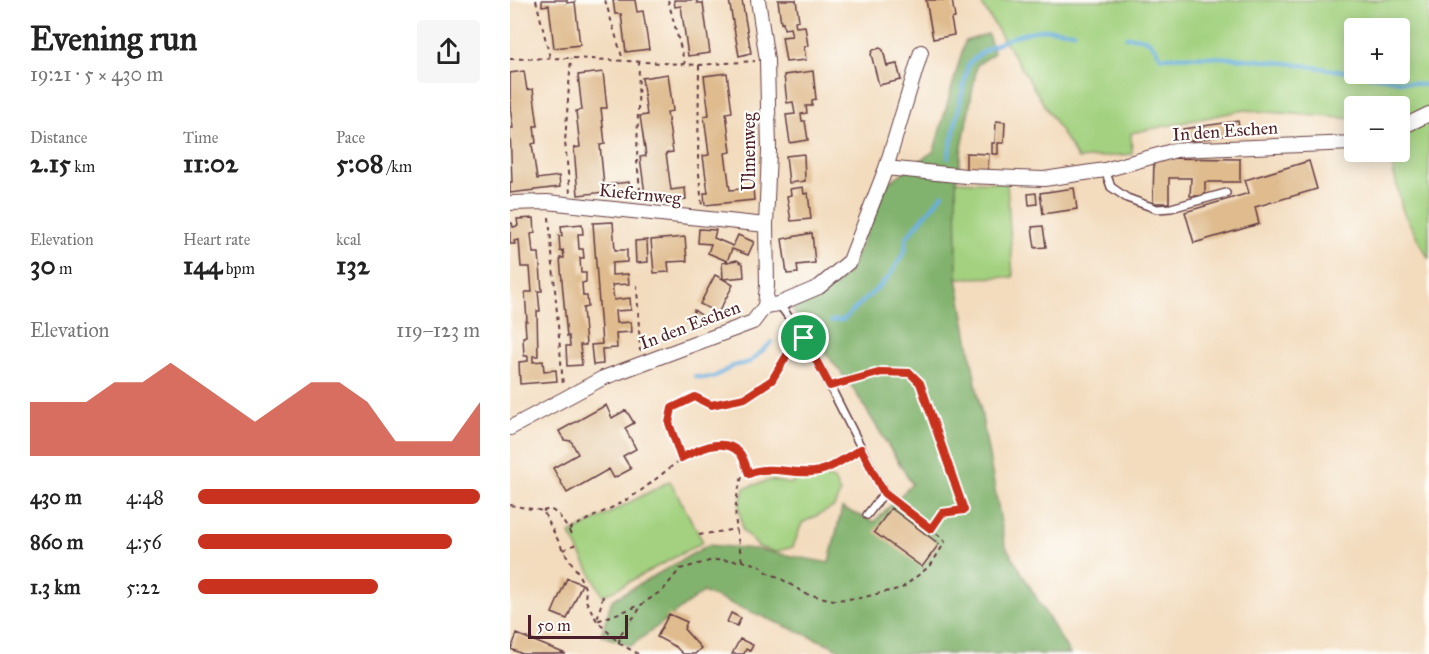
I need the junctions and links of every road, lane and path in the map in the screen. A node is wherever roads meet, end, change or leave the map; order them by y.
1 (536, 0) edge
2 (605, 0) edge
3 (668, 0) edge
4 (758, 0) edge
5 (921, 52) dead end
6 (510, 58) edge
7 (550, 58) junction
8 (571, 58) junction
9 (623, 60) junction
10 (766, 60) junction
11 (639, 61) junction
12 (685, 64) junction
13 (699, 65) junction
14 (1429, 114) edge
15 (1410, 123) edge
16 (1344, 143) edge
17 (886, 168) junction
18 (1106, 170) junction
19 (1226, 193) dead end
20 (547, 202) junction
21 (510, 203) edge
22 (571, 205) junction
23 (642, 211) junction
24 (704, 219) junction
25 (766, 225) junction
26 (637, 285) dead end
27 (772, 305) junction
28 (804, 338) junction
29 (640, 363) junction
30 (830, 386) junction
31 (564, 398) junction
32 (510, 428) edge
33 (861, 449) junction
34 (681, 458) junction
35 (749, 474) junction
36 (884, 493) junction
37 (510, 505) edge
38 (543, 511) junction
39 (867, 515) dead end
40 (569, 529) junction
41 (736, 529) junction
42 (931, 529) junction
43 (572, 534) dead end
44 (699, 535) dead end
45 (576, 544) dead end
46 (564, 550) junction
47 (742, 561) junction
48 (603, 596) dead end
49 (641, 605) junction
50 (597, 621) junction
51 (619, 643) junction
52 (638, 654) edge

1 - 7 path
2 - 9 path
3 - 12 path
4 - 10 street, Ulmenweg
5 - 17 street, In den Eschen
6 - 7 path
7 - 8 path
8 - 9 path
8 - 22 path
9 - 11 path
10 - 13 path
10 - 25 street, Ulmenweg
11 - 12 path
11 - 23 path
12 - 13 path
13 - 24 path
14 - 15 street
16 - 18 street, In den Eschen
17 - 18 street, In den Eschen
17 - 27 street, In den Eschen
18 - 19 lane
20 - 21 street, Kiefernweg
20 - 22 street, Kiefernweg
20 - 31 path
22 - 23 street, Kiefernweg
23 - 24 street, Kiefernweg
24 - 25 street, Kiefernweg
25 - 27 street, Ulmenweg
26 - 29 path
27 - 28 lane
27 - 29 street, In den Eschen
28 - 30 lane
28 - 34 path
29 - 31 street, In den Eschen
30 - 33 lane
30 - 42 path
31 - 32 street, In den Eschen
33 - 35 path
33 - 36 lane
34 - 35 path
34 - 40 path
35 - 41 path
36 - 39 lane
36 - 42 path
37 - 38 path
38 - 40 path
38 - 46 path
40 - 43 path
41 - 44 path
41 - 47 path
42 - 47 path
45 - 46 path
46 - 50 path
47 - 49 path
48 - 50 path
49 - 50 path
49 - 51 path
50 - 51 path
51 - 52 path

